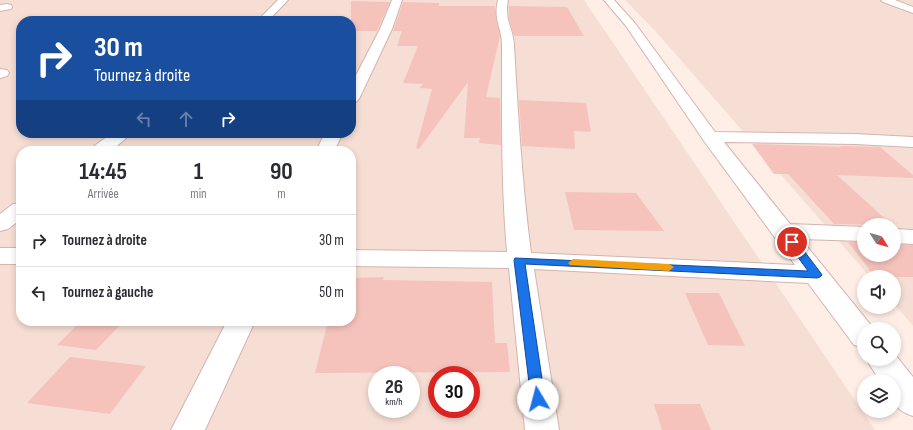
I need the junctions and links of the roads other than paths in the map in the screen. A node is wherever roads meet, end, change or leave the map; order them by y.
1 (283, 0) edge
2 (397, 0) edge
3 (503, 0) edge
4 (610, 0) edge
5 (886, 0) edge
6 (913, 10) edge
7 (267, 16) edge
8 (356, 90) edge
9 (710, 137) junction
10 (116, 138) edge
11 (913, 142) edge
12 (106, 146) edge
13 (16, 213) edge
14 (0, 224) edge
15 (784, 230) junction
16 (857, 234) edge
17 (901, 236) edge
18 (913, 237) edge
19 (0, 256) edge
20 (16, 256) edge
21 (356, 258) edge
22 (519, 260) junction
23 (817, 275) junction
24 (239, 326) edge
25 (857, 328) edge
26 (886, 366) edge
27 (913, 402) edge
28 (188, 430) edge
29 (542, 430) edge

1 - 7 street
2 - 8 street
3 - 22 street
4 - 9 street
5 - 6 street
9 - 11 street
9 - 15 street
10 - 12 street
13 - 14 street
15 - 16 street
15 - 23 street
17 - 18 street
19 - 20 street
21 - 22 street
22 - 23 street
22 - 29 street
23 - 25 street
24 - 28 street
26 - 27 street

